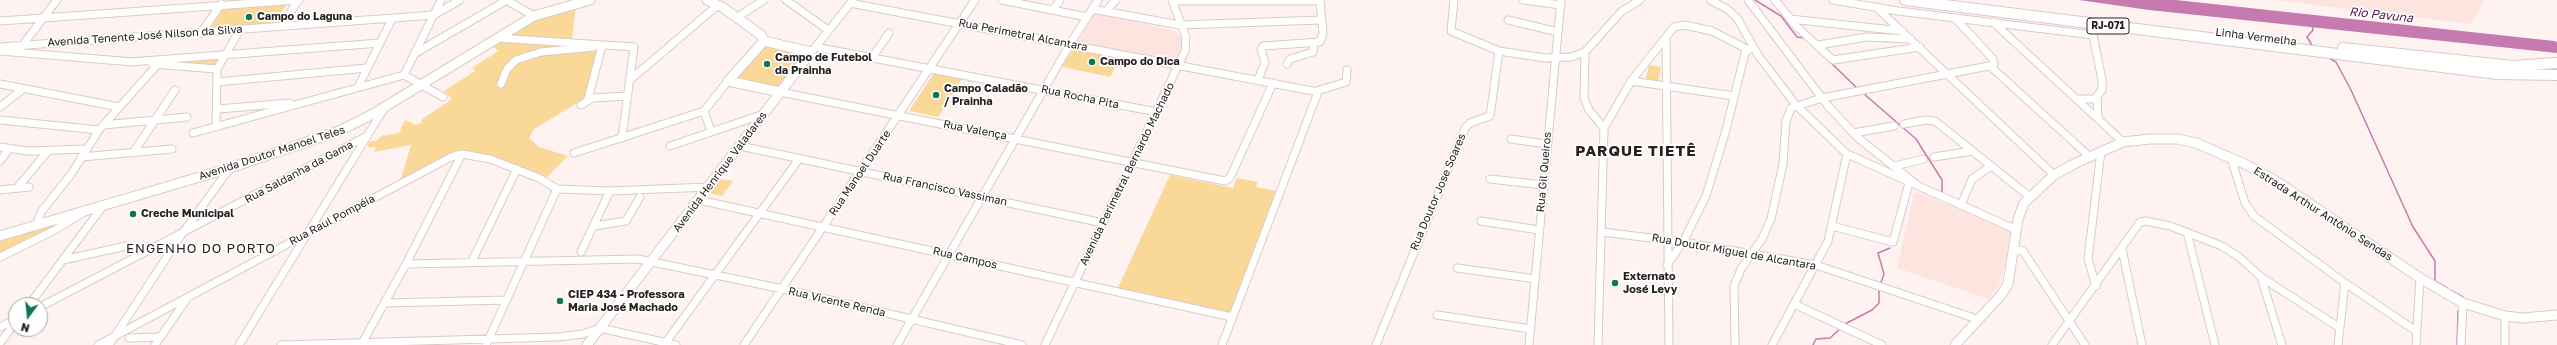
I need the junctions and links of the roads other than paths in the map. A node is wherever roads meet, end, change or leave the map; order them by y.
1 (57, 0) edge
2 (298, 0) edge
3 (441, 0) edge
4 (460, 0) edge
5 (507, 0) edge
6 (586, 0) edge
7 (707, 0) edge
8 (764, 0) edge
9 (786, 0) edge
10 (975, 0) edge
11 (1002, 0) edge
12 (1060, 0) edge
13 (1098, 0) edge
14 (1116, 0) edge
15 (1172, 0) edge
16 (1320, 0) edge
17 (1454, 0) edge
18 (1523, 0) edge
19 (1640, 0) edge
20 (1710, 0) edge
21 (1748, 0) edge
22 (1775, 0) edge
23 (1832, 0) edge
24 (1905, 0) edge
25 (1956, 0) edge
26 (851, 2) edge
27 (1561, 2) edge
28 (222, 3) edge
29 (718, 5) junction
30 (1877, 8) junction
31 (1092, 9) junction
32 (1053, 10) junction
33 (1106, 11) junction
34 (742, 14) dead end
35 (434, 15) junction
36 (534, 16) junction
37 (43, 17) junction
38 (1087, 17) junction
39 (1955, 18) junction
40 (392, 19) junction
41 (1790, 19) junction
42 (1322, 20) junction
43 (1508, 20) dead end
44 (0, 21) edge
45 (1993, 22) junction
46 (960, 23) junction
47 (1180, 25) junction
48 (282, 26) junction
49 (240, 30) junction
50 (828, 30) junction
51 (1902, 31) junction
52 (201, 32) junction
53 (1558, 32) junction
54 (889, 33) dead end
55 (495, 38) junction
56 (1911, 39) junction
57 (1666, 40) junction
58 (764, 41) junction
59 (380, 43) junction
60 (1316, 43) junction
61 (1070, 44) junction
62 (1819, 44) junction
63 (23, 45) junction
64 (616, 45) junction
65 (602, 46) junction
66 (0, 47) edge
67 (1920, 47) junction
68 (2308, 47) junction
69 (1746, 48) junction
70 (813, 50) junction
71 (0, 51) edge
72 (1499, 51) junction
73 (18, 52) junction
74 (1585, 52) junction
75 (414, 54) junction
76 (224, 55) junction
77 (1651, 55) junction
78 (1758, 55) junction
79 (872, 58) junction
80 (1554, 58) junction
81 (1667, 61) junction
82 (130, 62) junction
83 (2414, 63) junction
84 (2557, 63) edge
85 (158, 64) junction
86 (1287, 64) dead end
87 (1180, 65) junction
88 (2502, 65) junction
89 (1990, 66) junction
90 (367, 68) junction
91 (930, 68) junction
92 (217, 69) junction
93 (1347, 70) dead end
94 (1948, 74) junction
95 (404, 75) junction
96 (2557, 75) edge
97 (631, 79) junction
98 (1258, 80) junction
99 (728, 81) junction
100 (1631, 81) junction
101 (217, 82) junction
102 (1273, 83) junction
103 (0, 84) edge
104 (501, 84) dead end
105 (421, 85) junction
106 (1666, 86) junction
107 (358, 87) junction
108 (23, 89) junction
109 (1044, 89) junction
110 (175, 90) dead end
111 (1316, 91) junction
112 (780, 92) junction
113 (628, 96) junction
114 (1734, 96) junction
115 (443, 97) dead end
116 (1822, 98) junction
117 (2077, 99) junction
118 (2097, 99) junction
119 (306, 102) junction
120 (1796, 105) junction
121 (0, 107) edge
122 (119, 107) junction
123 (385, 107) junction
124 (218, 109) junction
125 (704, 111) junction
126 (1157, 112) junction
127 (764, 114) junction
128 (899, 115) junction
129 (187, 116) dead end
130 (2098, 117) junction
131 (157, 118) junction
132 (0, 120) edge
133 (1904, 124) dead end
134 (1894, 126) dead end
135 (101, 127) junction
136 (216, 127) junction
137 (1604, 128) junction
138 (711, 131) junction
139 (193, 133) dead end
140 (1853, 133) junction
141 (367, 136) junction
142 (622, 138) junction
143 (1016, 138) junction
144 (1511, 139) dead end
145 (2123, 142) junction
146 (1546, 144) junction
147 (670, 146) dead end
148 (740, 146) junction
149 (0, 147) edge
150 (9, 149) junction
151 (86, 149) junction
152 (172, 149) dead end
153 (48, 150) junction
154 (1972, 151) junction
155 (2101, 151) junction
156 (133, 153) junction
157 (574, 153) dead end
158 (462, 154) junction
159 (1847, 154) junction
160 (81, 157) junction
161 (1934, 157) dead end
162 (2090, 157) junction
163 (2231, 158) junction
164 (799, 159) junction
165 (1923, 159) dead end
166 (0, 161) edge
167 (1132, 162) junction
168 (1991, 166) junction
169 (1896, 167) junction
170 (230, 168) junction
171 (516, 169) junction
172 (862, 172) junction
173 (1888, 174) junction
174 (2054, 175) junction
175 (1490, 179) dead end
176 (1909, 183) junction
177 (1542, 185) junction
178 (29, 187) dead end
179 (709, 187) junction
180 (17, 188) junction
181 (1921, 188) junction
182 (557, 189) junction
183 (0, 190) edge
184 (610, 191) junction
185 (640, 197) dead end
186 (982, 197) junction
187 (2030, 197) junction
188 (699, 200) junction
189 (1961, 204) junction
190 (103, 206) junction
191 (87, 210) junction
192 (758, 214) junction
193 (1481, 221) dead end
194 (1103, 223) junction
195 (36, 226) junction
196 (594, 226) junction
197 (1832, 226) junction
198 (823, 228) junction
199 (1540, 230) junction
200 (2017, 230) junction
201 (1602, 232) junction
202 (2187, 232) junction
203 (307, 233) junction
204 (182, 234) junction
205 (0, 236) edge
206 (1666, 240) junction
207 (1682, 242) junction
208 (126, 246) dead end
209 (2015, 249) junction
210 (2122, 249) junction
211 (581, 252) dead end
212 (1752, 253) junction
213 (949, 254) junction
214 (0, 257) edge
215 (63, 260) junction
216 (525, 261) junction
217 (652, 261) junction
218 (471, 262) junction
219 (406, 264) junction
220 (1667, 265) junction
221 (1816, 265) junction
222 (1457, 268) dead end
223 (714, 276) junction
224 (2261, 277) junction
225 (1536, 278) junction
226 (2420, 278) junction
227 (1075, 283) junction
228 (2345, 283) junction
229 (2096, 286) junction
230 (783, 289) junction
231 (35, 297) edge
232 (188, 298) junction
233 (507, 300) junction
234 (48, 303) edge
235 (386, 303) junction
236 (2463, 303) junction
237 (1794, 304) junction
238 (1437, 315) dead end
239 (2557, 315) edge
240 (2505, 316) junction
241 (1232, 317) junction
242 (912, 319) junction
243 (1977, 319) junction
244 (2069, 321) junction
245 (600, 328) junction
246 (2340, 328) junction
247 (1531, 329) junction
248 (2416, 331) junction
249 (8, 332) edge
250 (115, 336) junction
251 (160, 337) junction
252 (129, 338) dead end
253 (488, 342) edge
254 (0, 343) edge
255 (362, 344) edge
256 (665, 344) edge
257 (98, 345) edge
258 (109, 345) edge
259 (155, 345) edge
260 (239, 345) edge
261 (281, 345) edge
262 (586, 345) edge
263 (676, 345) edge
264 (744, 345) edge
265 (898, 345) edge
266 (1022, 345) edge
267 (1045, 345) edge
268 (1222, 345) edge
269 (1376, 345) edge
270 (1529, 345) edge
271 (1598, 345) edge
272 (1669, 345) edge
273 (1735, 345) edge
274 (1772, 345) edge
275 (1882, 345) edge
276 (1955, 345) edge
277 (2052, 345) edge
278 (2085, 345) edge
279 (2142, 345) edge
280 (2215, 345) edge
281 (2282, 345) edge
282 (2338, 345) edge
283 (2416, 345) edge
284 (2461, 345) edge
285 (2505, 345) edge

1 - 37 street
2 - 28 street
2 - 48 street
3 - 35 street
4 - 35 street
5 - 36 street
5 - 75 street
6 - 36 main road, Avenida Doutor Manoel Teles
7 - 29 main road
8 - 34 street
9 - 50 street
10 - 46 street, Rua Manoel Duarte
11 - 32 street
12 - 32 street
13 - 31 street
14 - 33 street
15 - 16 street
15 - 47 street, Avenida Perimetral Bernardo Machado
16 - 42 street
17 - 72 street
18 - 27 street
19 - 74 street
20 - 78 street
21 - 116 street
22 - 41 street
23 - 30 street
24 - 68 highway, Linha Vermelha / RJ-071
25 - 68 highway, Linha Vermelha / RJ-071
26 - 46 street, Rua Perimetral Alcantara
26 - 50 street, Avenida Henrique Valadares
27 - 53 street, Rua Gil Queiros
28 - 37 street
28 - 52 street
29 - 58 main road
29 - 97 street
30 - 39 street
30 - 51 street
31 - 33 street
31 - 38 street
32 - 38 street
33 - 47 street
35 - 40 street, Avenida Tenente José Nilson da Silva
35 - 75 street
36 - 55 main road, Avenida Doutor Manoel Teles
37 - 44 street
37 - 63 street
38 - 61 street
39 - 45 street
39 - 89 street
40 - 48 street, Avenida Tenente José Nilson da Silva
40 - 59 street
41 - 51 street
41 - 62 street
42 - 47 street
42 - 60 street
43 - 53 street
45 - 117 street
45 - 118 street
46 - 61 street, Rua Perimetral Alcantara
46 - 91 street, Rua Manoel Duarte
47 - 87 street, Avenida Perimetral Bernardo Machado
48 - 49 street, Avenida Tenente José Nilson da Silva
49 - 52 street, Avenida Tenente José Nilson da Silva
49 - 76 street
50 - 70 street, Avenida Henrique Valadares
51 - 56 street
52 - 63 street, Avenida Tenente José Nilson da Silva
53 - 80 street, Rua Gil Queiros
54 - 79 street
55 - 64 street
55 - 105 main road, Avenida Doutor Manoel Teles
56 - 62 street
56 - 67 street
57 - 69 street
57 - 77 street
57 - 81 street
58 - 70 main road
58 - 99 main road
59 - 76 street
59 - 90 street
60 - 86 street
60 - 98 street
61 - 87 street, Rua Perimetral Alcantara
61 - 109 street
62 - 67 street
63 - 66 street, Avenida Tenente José Nilson da Silva
63 - 73 street
64 - 65 street
64 - 97 street
65 - 104 street
65 - 113 street
67 - 94 street
68 - 83 highway, Linha Vermelha / RJ-071
68 - 88 highway, Linha Vermelha / RJ-071
69 - 78 street
69 - 114 street
70 - 79 street, Rua Rocha Pita
70 - 112 main road, Avenida Henrique Valadares
71 - 73 street
72 - 80 street
72 - 269 street, Rua Doutor Jose Soares
73 - 82 street
74 - 80 street
74 - 137 street
75 - 95 street
76 - 82 street
76 - 92 street
77 - 81 street
77 - 100 street
78 - 120 street
79 - 91 street, Rua Rocha Pita
80 - 146 street, Rua Gil Queiros
81 - 106 street
82 - 85 street
83 - 88 highway
83 - 96 highway
84 - 88 highway, Linha Vermelha / RJ-071
85 - 92 street
85 - 122 street
87 - 98 street, Rua Perimetral Alcantara
87 - 126 street, Avenida Perimetral Bernardo Machado
89 - 94 street
89 - 162 street
90 - 101 street
90 - 107 street
91 - 109 street, Rua Rocha Pita
91 - 128 street, Rua Manoel Duarte
92 - 101 street
93 - 111 street
94 - 116 street
94 - 174 street
95 - 105 street
95 - 107 street
97 - 113 street
98 - 102 street, Rua Perimetral Alcantara
99 - 112 main road, Rua Valença
99 - 125 street
100 - 106 street
100 - 137 street
101 - 124 street
102 - 111 street, Rua Perimetral Alcantara
102 - 167 street, Rua Valença
103 - 108 street
105 - 115 street
105 - 123 main road, Avenida Doutor Manoel Teles
106 - 114 street
106 - 206 street
107 - 119 street
108 - 121 street
108 - 122 street
109 - 126 street, Rua Rocha Pita
109 - 143 street
110 - 131 street
111 - 241 street
112 - 127 main road, Avenida Henrique Valadares
112 - 128 street, Rua Valença
113 - 142 street
114 - 207 street
116 - 120 street
116 - 140 street
117 - 118 street
117 - 130 street
118 - 130 street
119 - 124 street
119 - 136 street
120 - 159 street
120 - 212 street
122 - 135 street
123 - 141 street
123 - 170 main road, Avenida Doutor Manoel Teles
124 - 136 street
125 - 138 street
125 - 142 street
126 - 167 street, Avenida Perimetral Bernardo Machado
127 - 138 street
127 - 148 main road, Avenida Henrique Valadares
128 - 143 street, Rua Valença
128 - 172 street, Rua Manoel Duarte
129 - 131 street
130 - 145 street
131 - 135 street
131 - 156 street
132 - 135 street
133 - 154 street
134 - 140 street
135 - 151 street
136 - 139 street
137 - 201 street
138 - 147 street
140 - 169 street
141 - 203 street
141 - 204 street, Rua Saldanha da Gama
142 - 157 street
143 - 167 street, Rua Valença
143 - 186 street
144 - 146 street
145 - 155 main road, Estrada Arthur Antônio Sendas
145 - 163 main road, Estrada Arthur Antônio Sendas
146 - 177 street, Rua Gil Queiros
148 - 164 street, Rua Francisco Vassiman
148 - 179 main road, Avenida Henrique Valadares
149 - 150 street
150 - 153 street
150 - 166 street
151 - 153 street
151 - 160 street
152 - 156 street
153 - 180 street
154 - 161 street
154 - 168 street
155 - 162 main road, Estrada Arthur Antônio Sendas
155 - 229 street
156 - 160 street
158 - 171 street
158 - 203 street, Rua Raul Pompéia
158 - 219 street
159 - 173 street
159 - 197 street
160 - 195 street
162 - 174 main road, Estrada Arthur Antônio Sendas
163 - 226 main road, Estrada Arthur Antônio Sendas
163 - 228 street
164 - 172 street, Rua Francisco Vassiman
164 - 192 street
165 - 169 street
167 - 194 street, Avenida Perimetral Bernardo Machado
168 - 187 street
168 - 189 street
169 - 173 street
169 - 181 street
170 - 190 main road, Avenida Doutor Manoel Teles
170 - 204 street
171 - 182 street
171 - 218 street
172 - 186 street, Rua Francisco Vassiman
172 - 198 street, Rua Manoel Duarte
173 - 176 street
174 - 187 main road, Estrada Arthur Antônio Sendas
175 - 177 street
176 - 181 street
176 - 197 street
177 - 199 street, Rua Gil Queiros
178 - 180 street
179 - 184 street
179 - 188 main road, Avenida Henrique Valadares
180 - 183 street
181 - 189 street
182 - 184 street
182 - 216 street
184 - 196 street
185 - 196 street
186 - 194 street, Rua Francisco Vassiman
186 - 213 street
187 - 200 main road, Estrada Arthur Antônio Sendas
188 - 192 street, Rua Campos
188 - 217 main road, Avenida Henrique Valadares
189 - 200 street
190 - 191 main road, Avenida Doutor Manoel Teles
190 - 215 street
191 - 195 main road, Avenida Doutor Manoel Teles
191 - 214 street
192 - 198 street, Rua Campos
192 - 223 street
193 - 199 street
194 - 227 street, Avenida Perimetral Bernardo Machado
195 - 205 main road, Avenida Doutor Manoel Teles
196 - 211 street
197 - 221 street
198 - 213 street, Rua Campos
198 - 230 street, Rua Manoel Duarte
199 - 225 street, Rua Gil Queiros
200 - 209 main road, Estrada Arthur Antônio Sendas
201 - 206 street, Rua Doutor Miguel de Alcantara
201 - 271 street
202 - 210 street
202 - 224 street
202 - 280 street
203 - 232 street, Rua Raul Pompéia
203 - 260 street
204 - 234 street, Rua Saldanha da Gama
204 - 250 street
206 - 207 street, Rua Doutor Miguel de Alcantara
206 - 220 street
207 - 212 street, Rua Doutor Miguel de Alcantara
207 - 220 street
208 - 215 street
209 - 243 main road, Estrada Arthur Antônio Sendas
209 - 244 street
210 - 229 street
210 - 279 street
212 - 221 street, Rua Doutor Miguel de Alcantara
212 - 273 street
213 - 227 street, Rua Campos
213 - 242 street
215 - 231 street
216 - 217 street, Rua Vicente Renda
216 - 218 street, Rua Vicente Renda
216 - 233 street
217 - 223 street, Rua Vicente Renda
217 - 245 main road, Avenida Henrique Valadares
218 - 219 street, Rua Vicente Renda
219 - 235 street
220 - 272 street
221 - 237 street
221 - 243 street, Rua Doutor Miguel de Alcantara
222 - 225 street
223 - 230 street, Rua Vicente Renda
223 - 256 street
224 - 246 street
224 - 281 street
225 - 247 street, Rua Gil Queiros
226 - 236 main road, Estrada Arthur Antônio Sendas
226 - 248 street
227 - 241 street, Rua Campos
227 - 267 street, Avenida Perimetral Bernardo Machado
228 - 246 street
228 - 248 street
229 - 244 street
230 - 242 street, Rua Vicente Renda
230 - 264 street, Rua Manoel Duarte
232 - 250 street, Rua Raul Pompéia
232 - 251 street
233 - 235 street
233 - 253 street
235 - 255 street
236 - 240 main road, Estrada Arthur Antônio Sendas
236 - 284 street
237 - 274 street
237 - 275 street
238 - 247 street
239 - 240 main road, Estrada Arthur Antônio Sendas
240 - 285 street
241 - 268 street
242 - 265 street
242 - 266 street, Rua Vicente Renda
243 - 276 main road, Estrada Arthur Antônio Sendas
244 - 277 street
244 - 278 street
245 - 253 street
245 - 256 street
245 - 262 main road, Avenida Henrique Valadares
246 - 282 street
247 - 270 street, Rua Gil Queiros
248 - 283 street
249 - 254 street
250 - 257 street, Rua Raul Pompéia
250 - 258 street
251 - 252 street
251 - 259 street
253 - 255 street
255 - 261 street
256 - 263 street

